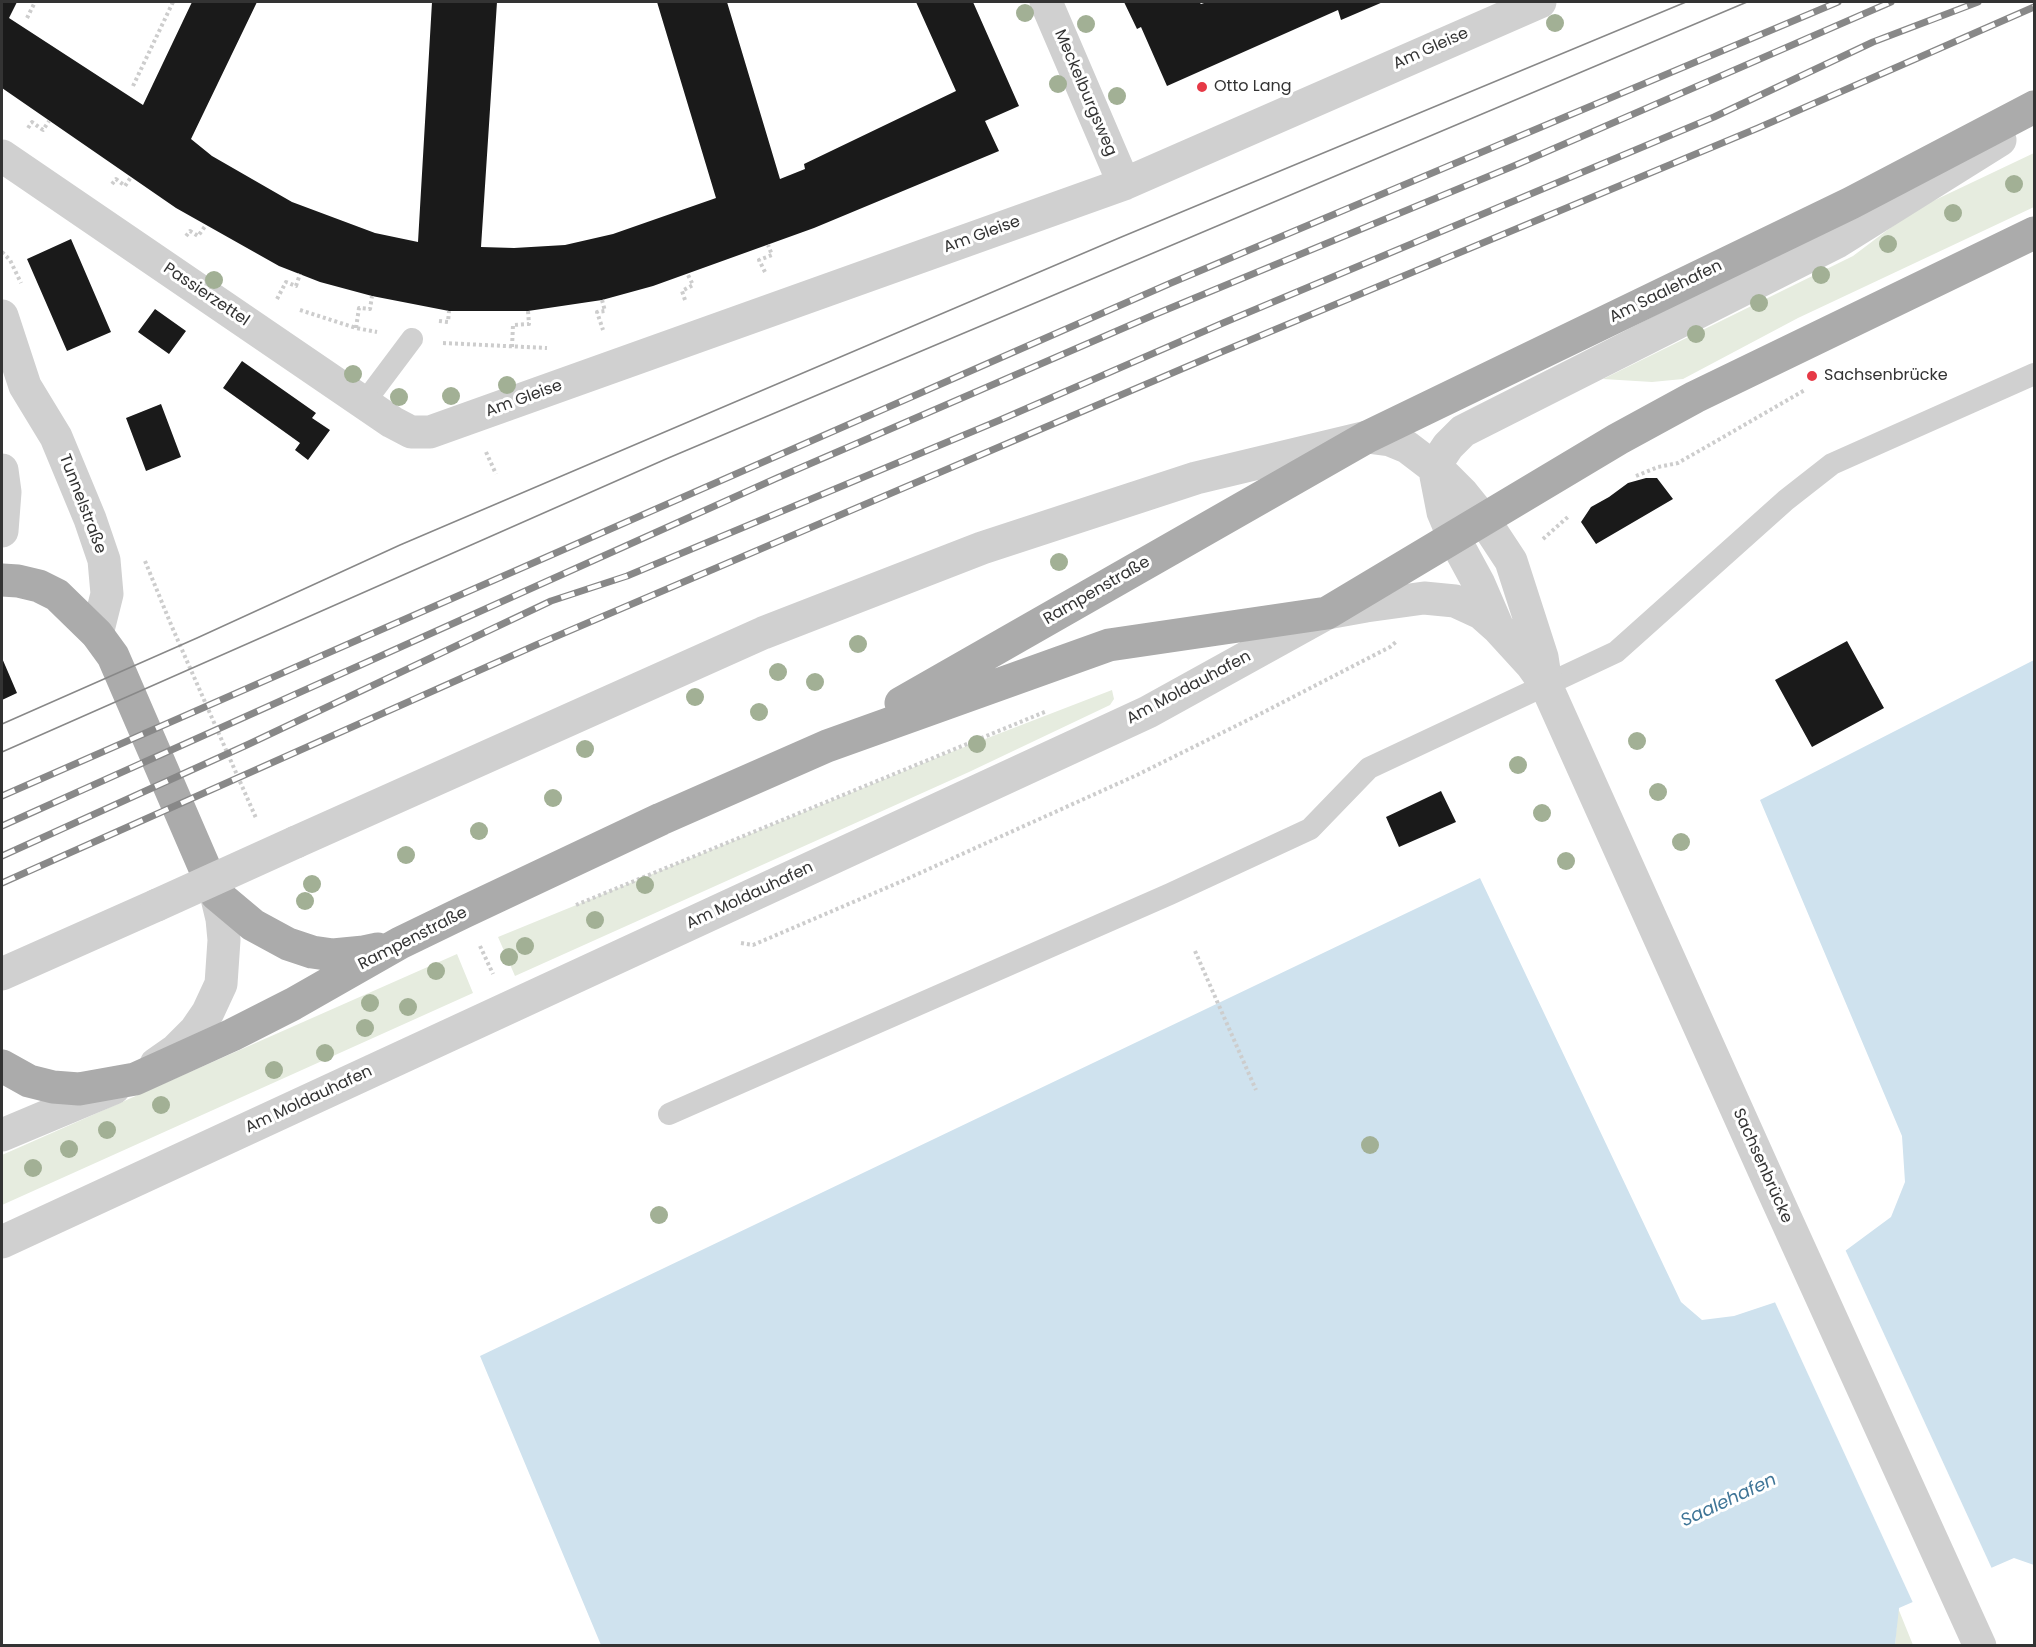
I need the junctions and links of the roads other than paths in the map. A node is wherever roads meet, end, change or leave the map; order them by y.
1 (1046, 2) edge
2 (1540, 2) edge
3 (2034, 109) edge
4 (2, 156) edge
5 (1124, 184) junction
6 (2034, 232) edge
7 (2, 316) edge
8 (412, 339) road end
9 (2034, 375) edge
10 (364, 403) junction
11 (411, 432) joint
12 (1367, 437) junction
13 (2, 470) edge
14 (1438, 470) junction
15 (1484, 520) junction
16 (2, 531) edge
17 (1454, 538) junction
18 (2, 580) edge
19 (1327, 614) junction
20 (1499, 629) junction
21 (97, 634) junction
22 (1546, 685) junction
23 (827, 746) junction
24 (216, 894) junction
25 (400, 943) junction
26 (2, 974) edge
27 (2, 1066) edge
28 (135, 1079) junction
29 (669, 1114) dead end
30 (2, 1136) edge
31 (2, 1242) edge
32 (1980, 1646) edge

1 - 5 street, Meckelburgsweg
2 - 5 street, Am Gleise
3 - 12 main road, Am Saalehafen
3 - 14 street, Am Saalehafen
4 - 10 street, Passierzettel
5 - 11 street, Am Gleise
6 - 15 main road
7 - 21 street, Tunnelstraße
8 - 10 lane
9 - 22 lane
10 - 11 street, Passierzettel
12 - 14 street
12 - 23 main road, Rampenstraße
12 - 26 street, bridge
13 - 16 street
14 - 15 street
14 - 17 street, Am Saalehafen
15 - 17 main road, Am Moldauhafen
15 - 22 street, Sachsenbrücke
17 - 19 main road, Am Moldauhafen
17 - 20 street, Am Saalehafen
18 - 21 main road
19 - 20 street, Sachsenbrücke
19 - 23 main road, Rampenstraße
19 - 31 street, Am Moldauhafen
20 - 22 street, Sachsenbrücke
21 - 24 main road
22 - 29 lane
22 - 32 street, Sachsenbrücke
23 - 25 main road, Rampenstraße
24 - 25 main road
24 - 28 street
25 - 28 main road, Rampenstraße
27 - 28 main road
28 - 30 street, Rampenstraße

